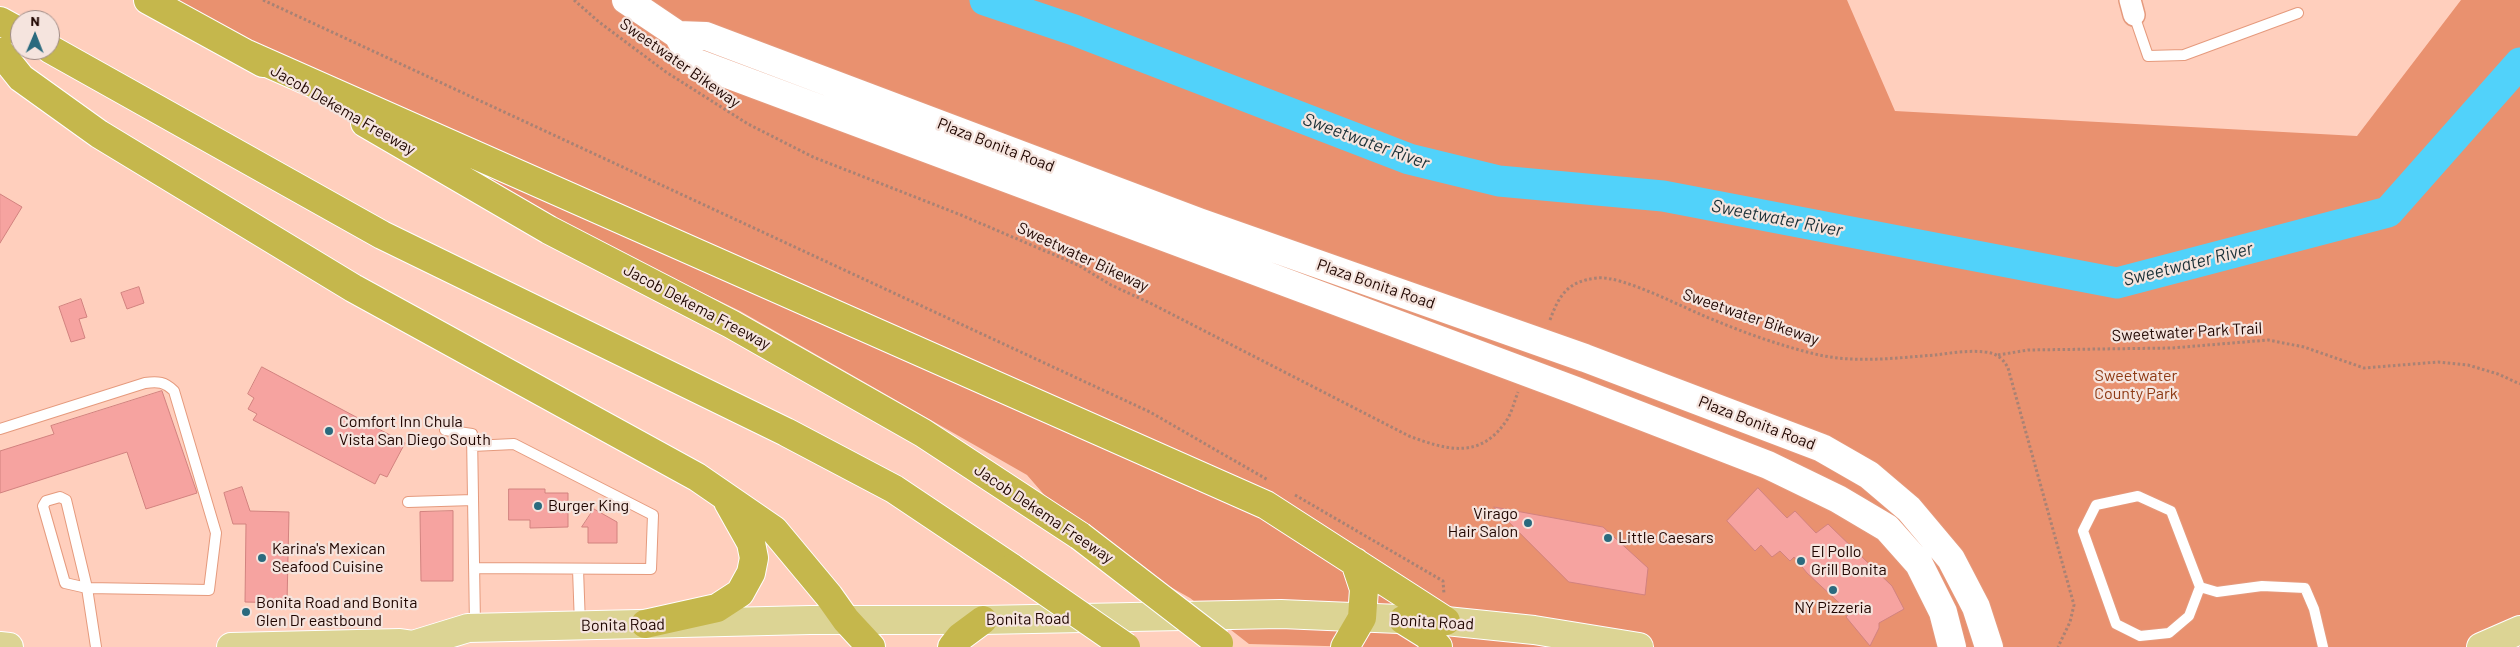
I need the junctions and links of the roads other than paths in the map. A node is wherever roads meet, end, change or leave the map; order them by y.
1 (148, 0) edge
2 (626, 0) edge
3 (2132, 8) edge
4 (2298, 13) dead end
5 (678, 35) junction
6 (0, 52) edge
7 (247, 54) junction
8 (60, 55) edge
9 (0, 429) edge
10 (445, 430) dead end
11 (472, 446) junction
12 (725, 496) junction
13 (473, 500) junction
14 (408, 502) dead end
15 (1356, 562) junction
16 (474, 568) junction
17 (578, 569) junction
18 (87, 588) junction
19 (2200, 588) junction
20 (1362, 618) junction
21 (846, 620) junction
22 (983, 620) junction
23 (1403, 620) junction
24 (1446, 620) junction
25 (645, 624) junction
26 (580, 626) junction
27 (475, 628) junction
28 (2520, 630) edge
29 (0, 646) edge
30 (420, 646) edge
31 (9, 647) edge
32 (96, 647) edge
33 (231, 647) edge
34 (871, 647) edge
35 (952, 647) edge
36 (1126, 647) edge
37 (1224, 647) edge
38 (1345, 647) edge
39 (1438, 647) edge
40 (1639, 647) edge
41 (1952, 647) edge
42 (1989, 647) edge
43 (2324, 647) edge
44 (2481, 647) edge

1 - 7 highway, Jacob Dekema Freeway
2 - 5 main road, Plaza Bonita Road
3 - 4 lane
5 - 41 main road, Plaza Bonita Road
5 - 42 main road, Plaza Bonita Road
6 - 12 highway
7 - 15 highway
7 - 37 highway, Jacob Dekema Freeway, bridge
8 - 36 highway, bridge
9 - 18 lane
10 - 11 lane
11 - 13 lane
11 - 17 lane
12 - 21 highway
12 - 25 highway
13 - 14 lane
13 - 16 lane
15 - 20 highway
15 - 24 highway
16 - 17 lane
16 - 27 lane
17 - 26 lane
18 - 18 lane
18 - 32 lane
19 - 19 lane
19 - 43 lane
20 - 22 main road, Bonita Road
20 - 23 main road, Bonita Road
20 - 38 highway
21 - 22 main road, Bonita Road
21 - 25 main road, Bonita Road
21 - 34 highway
22 - 35 highway
23 - 24 main road, Bonita Road
23 - 39 highway
24 - 40 main road, Bonita Road
25 - 26 main road, Bonita Road
26 - 27 main road, Bonita Road
27 - 30 main road, Bonita Road
28 - 44 main road
29 - 31 main road
30 - 33 main road, Bonita Road

